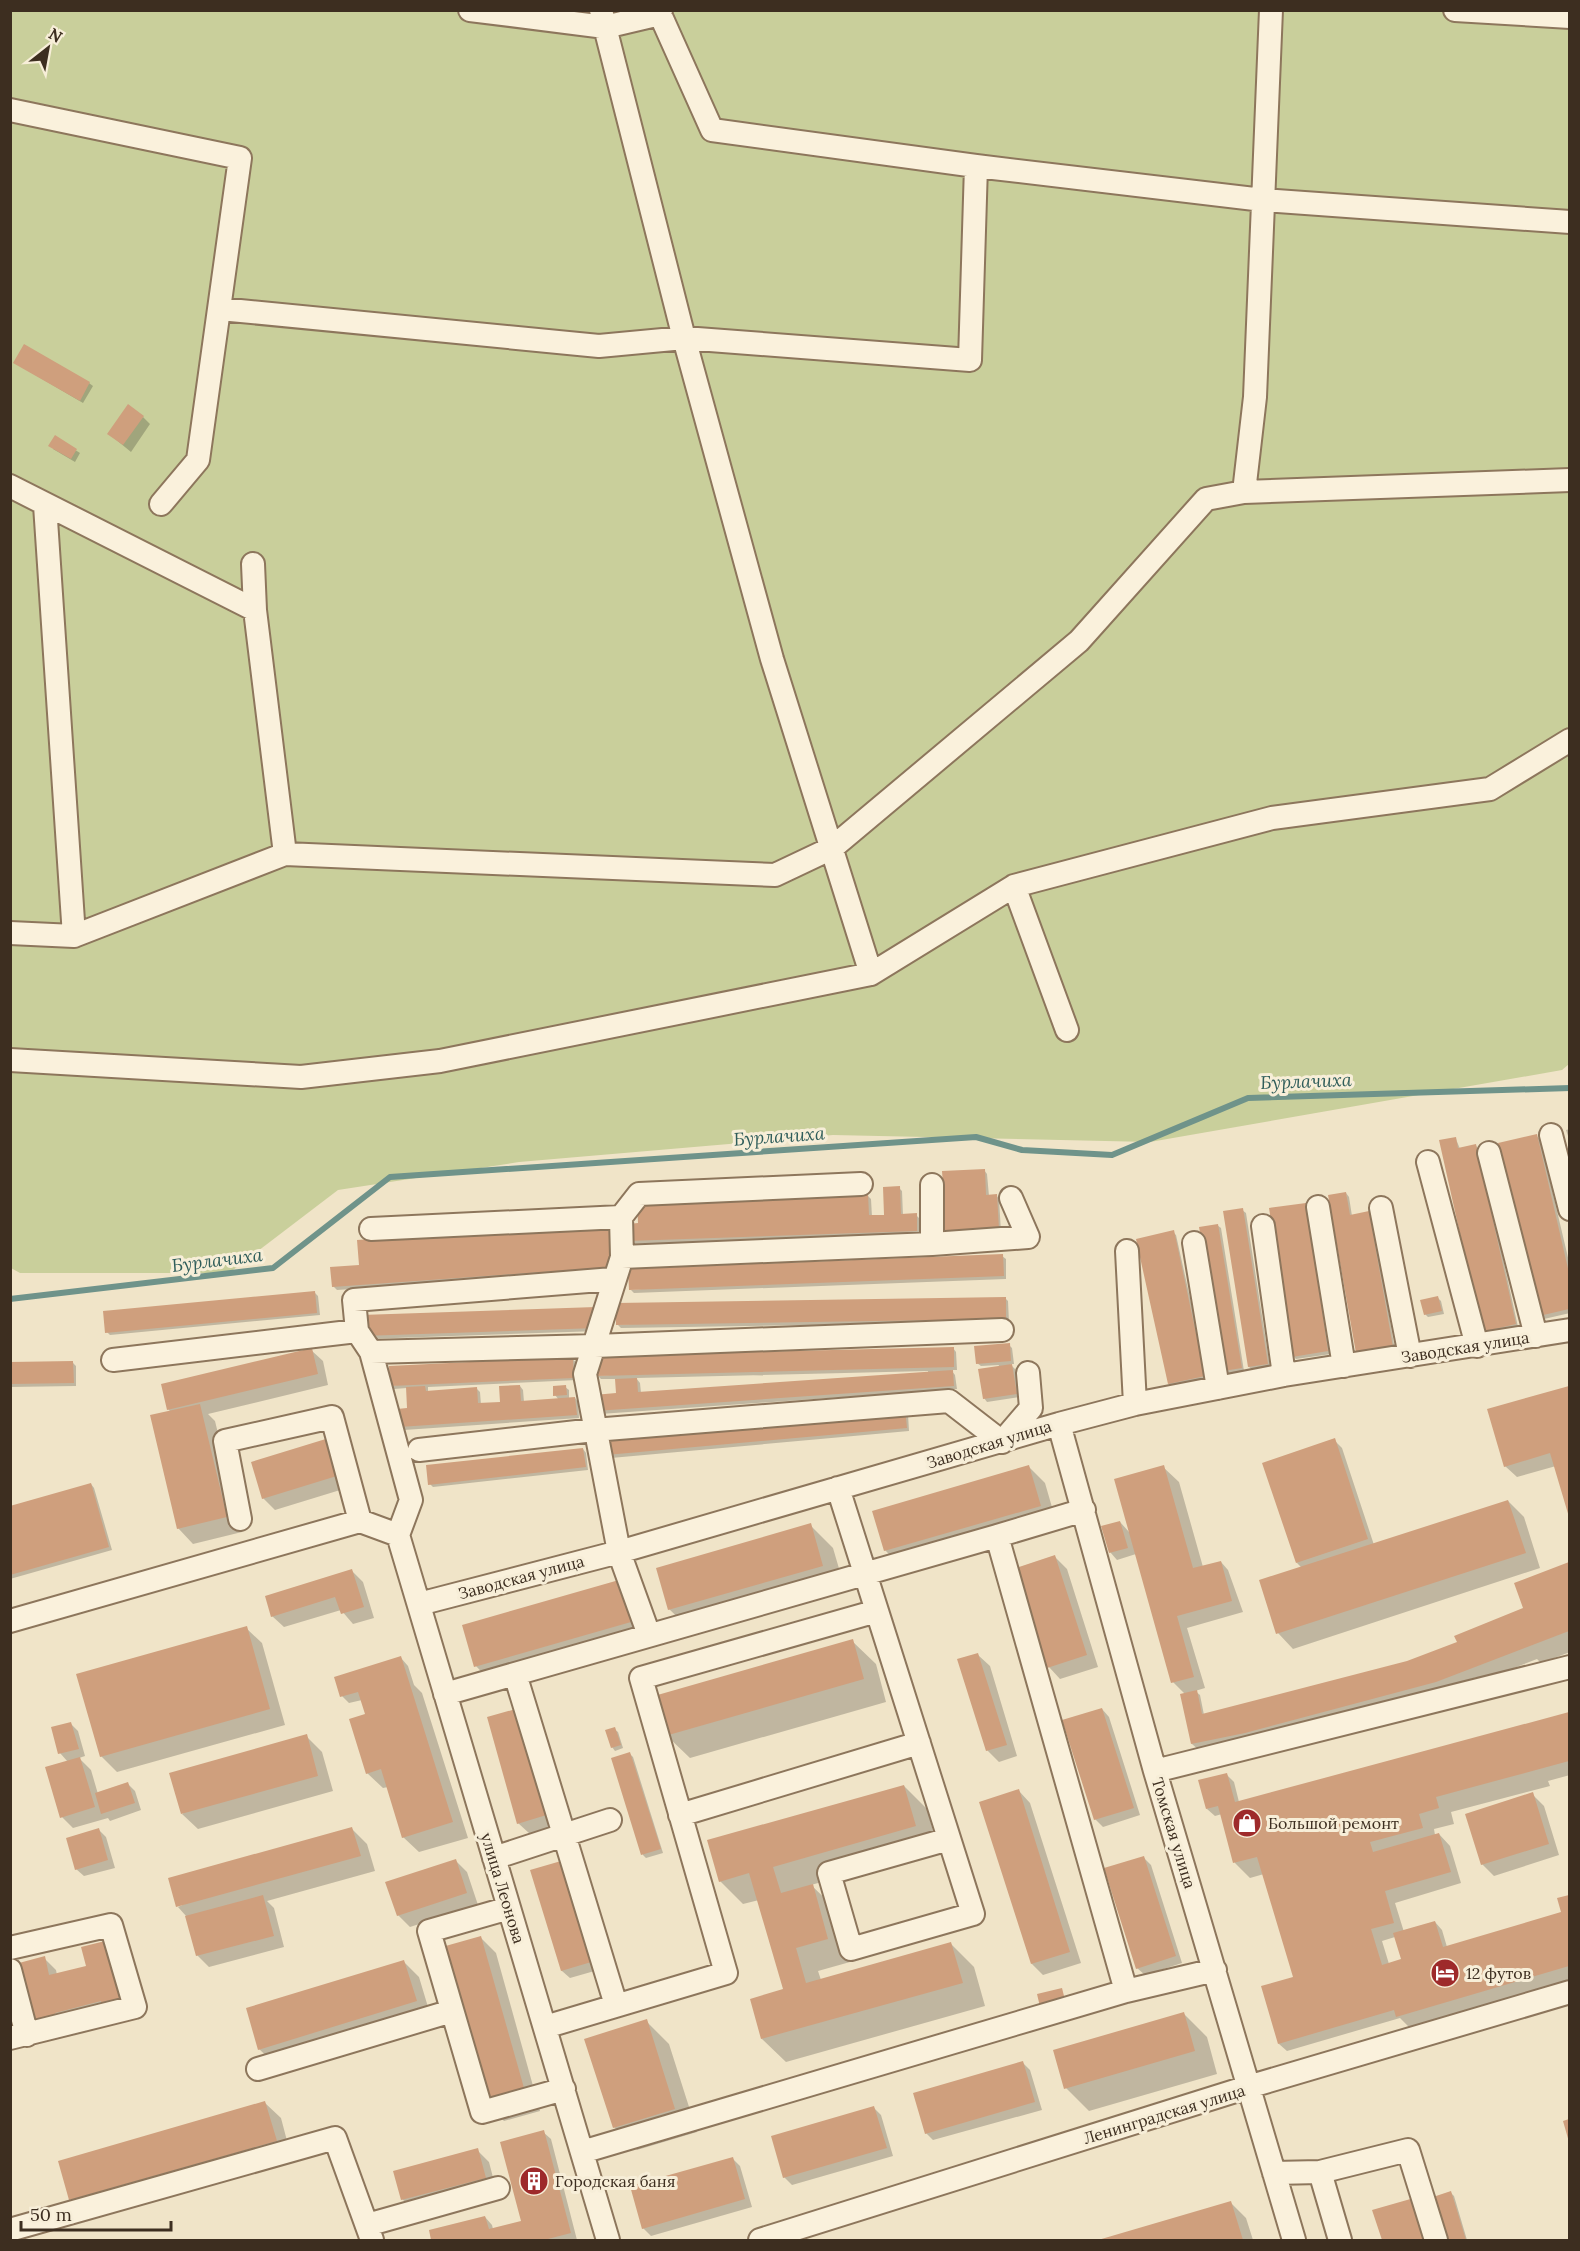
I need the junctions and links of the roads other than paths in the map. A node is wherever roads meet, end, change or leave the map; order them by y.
1 (470, 10) edge
2 (1271, 10) edge
3 (1455, 10) edge
4 (660, 12) edge
5 (1569, 17) edge
6 (603, 19) edge
7 (10, 110) edge
8 (976, 166) junction
9 (1263, 200) junction
10 (1569, 222) edge
11 (220, 309) junction
12 (684, 338) junction
13 (1569, 480) edge
14 (10, 486) edge
15 (1244, 492) junction
16 (161, 504) dead end
17 (45, 505) junction
18 (253, 564) dead end
19 (255, 610) junction
20 (1569, 741) edge
21 (832, 848) junction
22 (285, 854) junction
23 (1014, 886) junction
24 (10, 933) edge
25 (74, 936) junction
26 (871, 974) junction
27 (1068, 1030) dead end
28 (10, 1060) edge
29 (1551, 1135) dead end
30 (1490, 1153) dead end
31 (1428, 1162) dead end
32 (861, 1184) dead end
33 (932, 1185) dead end
34 (1011, 1198) dead end
35 (1318, 1207) dead end
36 (1381, 1208) dead end
37 (1569, 1209) edge
38 (621, 1217) junction
39 (1263, 1226) dead end
40 (370, 1229) dead end
41 (1194, 1243) dead end
42 (932, 1244) junction
43 (1127, 1251) dead end
44 (621, 1257) junction
45 (613, 1279) junction
46 (1002, 1330) dead end
47 (1569, 1330) edge
48 (357, 1331) junction
49 (1536, 1336) junction
50 (595, 1346) junction
51 (1477, 1346) junction
52 (371, 1352) junction
53 (1410, 1356) junction
54 (113, 1360) dead end
55 (1344, 1366) junction
56 (1028, 1373) dead end
57 (1284, 1375) junction
58 (1218, 1388) junction
59 (1135, 1404) junction
60 (1059, 1424) junction
61 (594, 1430) junction
62 (1002, 1442) junction
63 (419, 1450) dead end
64 (838, 1488) junction
65 (1084, 1510) junction
66 (240, 1519) dead end
67 (360, 1521) junction
68 (398, 1535) junction
69 (997, 1536) junction
70 (619, 1552) junction
71 (865, 1574) junction
72 (418, 1604) junction
73 (877, 1611) junction
74 (10, 1621) edge
75 (639, 1638) junction
76 (1569, 1667) edge
77 (515, 1674) junction
78 (641, 1678) junction
79 (445, 1694) junction
80 (919, 1743) junction
81 (1155, 1771) junction
82 (681, 1815) junction
83 (610, 1821) dead end
84 (565, 1835) junction
85 (949, 1839) junction
86 (494, 1858) junction
87 (509, 1908) junction
88 (10, 1948) edge
89 (1215, 1970) junction
90 (10, 1971) edge
91 (1126, 1991) junction
92 (1569, 1992) edge
93 (616, 2005) junction
94 (452, 2011) junction
95 (545, 2027) junction
96 (19, 2036) edge
97 (258, 2069) dead end
98 (1248, 2087) junction
99 (564, 2089) junction
100 (582, 2152) junction
101 (1320, 2172) junction
102 (1274, 2173) junction
103 (498, 2188) dead end
104 (13, 2230) edge
105 (369, 2233) edge
106 (608, 2241) edge
107 (760, 2241) edge
108 (1294, 2241) edge
109 (1340, 2241) edge
110 (1436, 2241) edge

1 - 6 street
2 - 9 street
3 - 5 street
4 - 6 street
4 - 8 street
6 - 12 street
7 - 11 street
8 - 9 street
8 - 12 street
9 - 10 street
9 - 15 street
11 - 12 street
11 - 16 street
12 - 21 street
13 - 15 street
14 - 17 street
15 - 21 street
17 - 19 street
17 - 25 street
18 - 19 street
19 - 22 street
20 - 23 street
21 - 22 street
21 - 26 street
22 - 25 street
23 - 26 street
23 - 27 street
24 - 25 street
26 - 28 street
29 - 37 street
30 - 49 street
31 - 51 street
32 - 38 street
33 - 42 street
34 - 42 street
35 - 55 street
36 - 53 street
38 - 40 street
38 - 44 street
39 - 57 street
41 - 58 street
42 - 44 street
43 - 59 street
44 - 45 street
45 - 48 street
45 - 50 street
46 - 50 street
47 - 49 street, Заводская улица
48 - 52 street
48 - 54 street
49 - 51 street, Заводская улица
50 - 52 street
50 - 61 street
51 - 53 street, Заводская улица
52 - 68 street
53 - 55 street, Заводская улица
55 - 57 street, Заводская улица
56 - 62 street
57 - 58 street, Заводская улица
58 - 59 street, Заводская улица
59 - 60 street, Заводская улица
60 - 62 street, Заводская улица
60 - 65 street, Томская улица
61 - 62 street
61 - 63 street
61 - 70 street
62 - 64 street, Заводская улица
64 - 70 street, Заводская улица
64 - 71 street
65 - 69 street
65 - 81 street, Томская улица
66 - 67 street
67 - 68 street
67 - 74 street
68 - 72 street, улица Леонова
69 - 71 street
69 - 91 street
70 - 72 street, Заводская улица
70 - 75 street
71 - 73 street
71 - 75 street
72 - 79 street, улица Леонова
73 - 78 street
73 - 80 street
75 - 77 street
75 - 78 street
76 - 81 street
77 - 79 street
77 - 84 street
78 - 82 street
79 - 86 street, улица Леонова
80 - 82 street
80 - 85 street
81 - 89 street, Томская улица
82 - 93 street
83 - 84 street
84 - 86 street
84 - 93 street
85 - 85 street
86 - 87 street, улица Леонова
87 - 94 street
87 - 95 street, улица Леонова
88 - 96 street
89 - 91 street
89 - 98 street, Томская улица
90 - 96 street
91 - 100 street
92 - 98 street, Ленинградская улица
93 - 95 street
94 - 97 street
94 - 99 street
95 - 99 street, улица Леонова
98 - 102 street, Томская улица
98 - 107 street, Ленинградская улица
99 - 100 street, улица Леонова
100 - 106 street, улица Леонова
101 - 102 street
101 - 109 street
101 - 110 street
102 - 108 street, Томская улица
103 - 105 street
104 - 105 street

